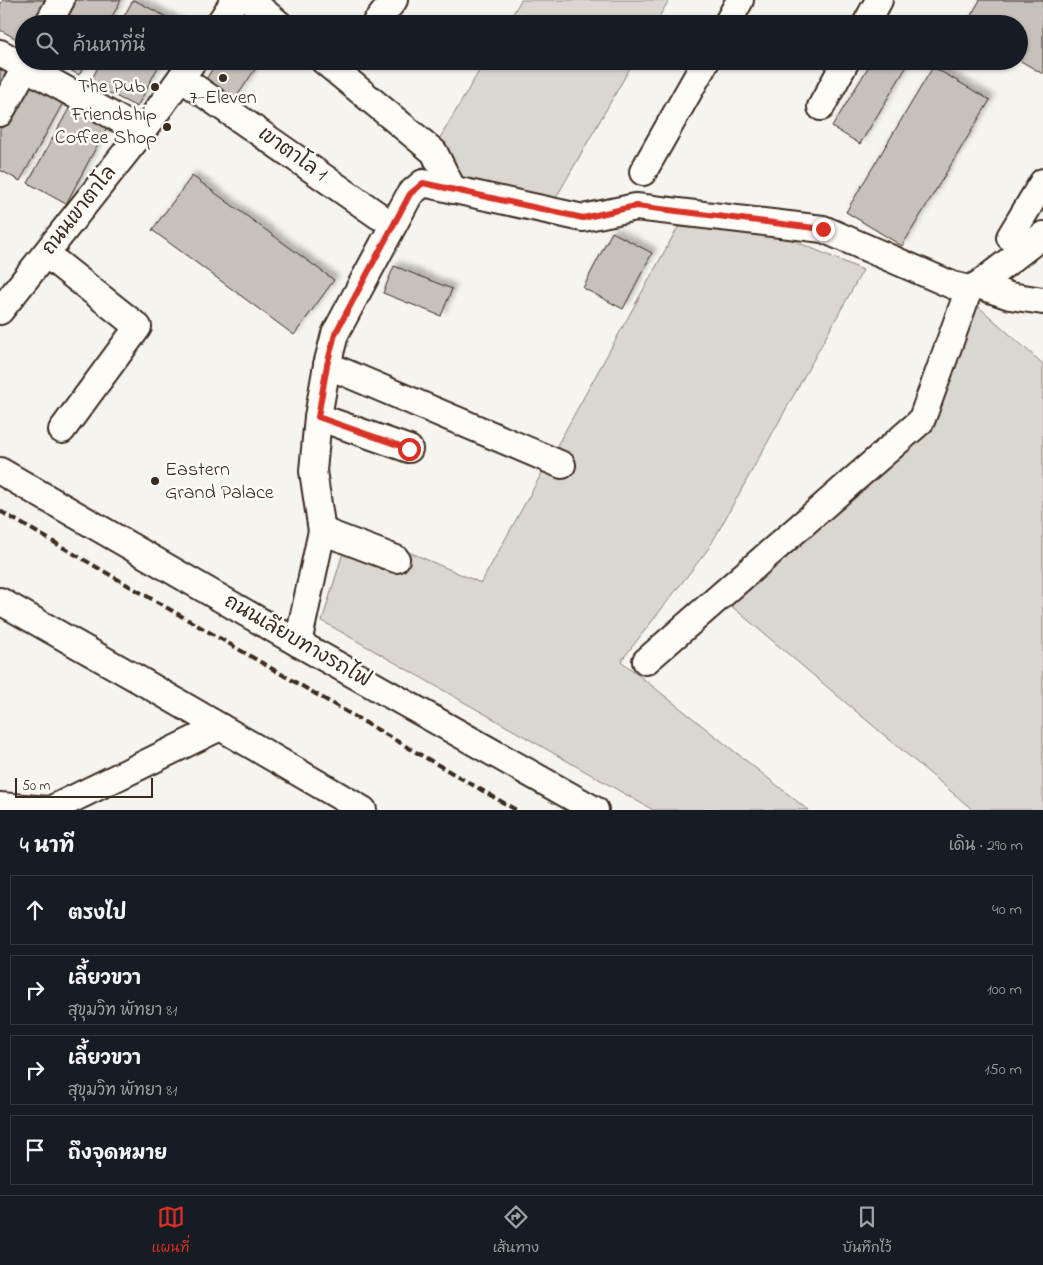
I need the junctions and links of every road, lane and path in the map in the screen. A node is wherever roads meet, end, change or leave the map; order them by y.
1 (61, 0) edge
2 (235, 0) edge
3 (250, 0) edge
4 (394, 0) edge
5 (740, 0) edge
6 (879, 0) edge
7 (53, 15) edge
8 (225, 15) edge
9 (268, 15) edge
10 (382, 15) edge
11 (732, 15) edge
12 (871, 15) edge
13 (0, 53) edge
14 (15, 59) edge
15 (24, 70) edge
16 (37, 70) edge
17 (187, 70) edge
18 (342, 70) edge
19 (701, 70) edge
20 (841, 70) edge
21 (821, 107) dead end
22 (0, 113) edge
23 (142, 132) junction
24 (643, 172) dead end
25 (1043, 182) edge
26 (453, 190) junction
27 (379, 216) dead end
28 (1043, 235) edge
29 (1010, 237) dead end
30 (46, 254) junction
31 (974, 287) junction
32 (1043, 301) edge
33 (0, 311) edge
34 (327, 365) junction
35 (318, 417) junction
36 (62, 430) dead end
37 (409, 449) dead end
38 (562, 465) dead end
39 (0, 472) edge
40 (322, 530) junction
41 (396, 559) dead end
42 (0, 601) edge
43 (298, 643) junction
44 (646, 661) dead end
45 (220, 727) junction
46 (0, 806) edge
47 (61, 808) edge
48 (363, 810) edge
49 (595, 810) edge

1 - 7 street
2 - 8 street
3 - 9 street
4 - 10 street
5 - 11 street
6 - 12 street
13 - 14 street
15 - 22 street
16 - 23 street
17 - 23 street, ถนนเขาตาโล
17 - 27 street, เขาตาโล 1
18 - 26 street
19 - 24 street
20 - 21 street
23 - 30 street, ถนนเขาตาโล
25 - 29 street
26 - 31 street
26 - 34 street
28 - 31 street
30 - 33 street, ถนนเขาตาโล
30 - 36 street
31 - 32 street
31 - 44 street
34 - 35 street
34 - 38 street
35 - 37 street
35 - 40 street
39 - 43 street, ถนนเลียบทางรถไฟ
40 - 41 street
40 - 43 street
42 - 45 street
43 - 49 street, ถนนเลียบทางรถไฟ
45 - 47 street
45 - 48 street
46 - 47 street

